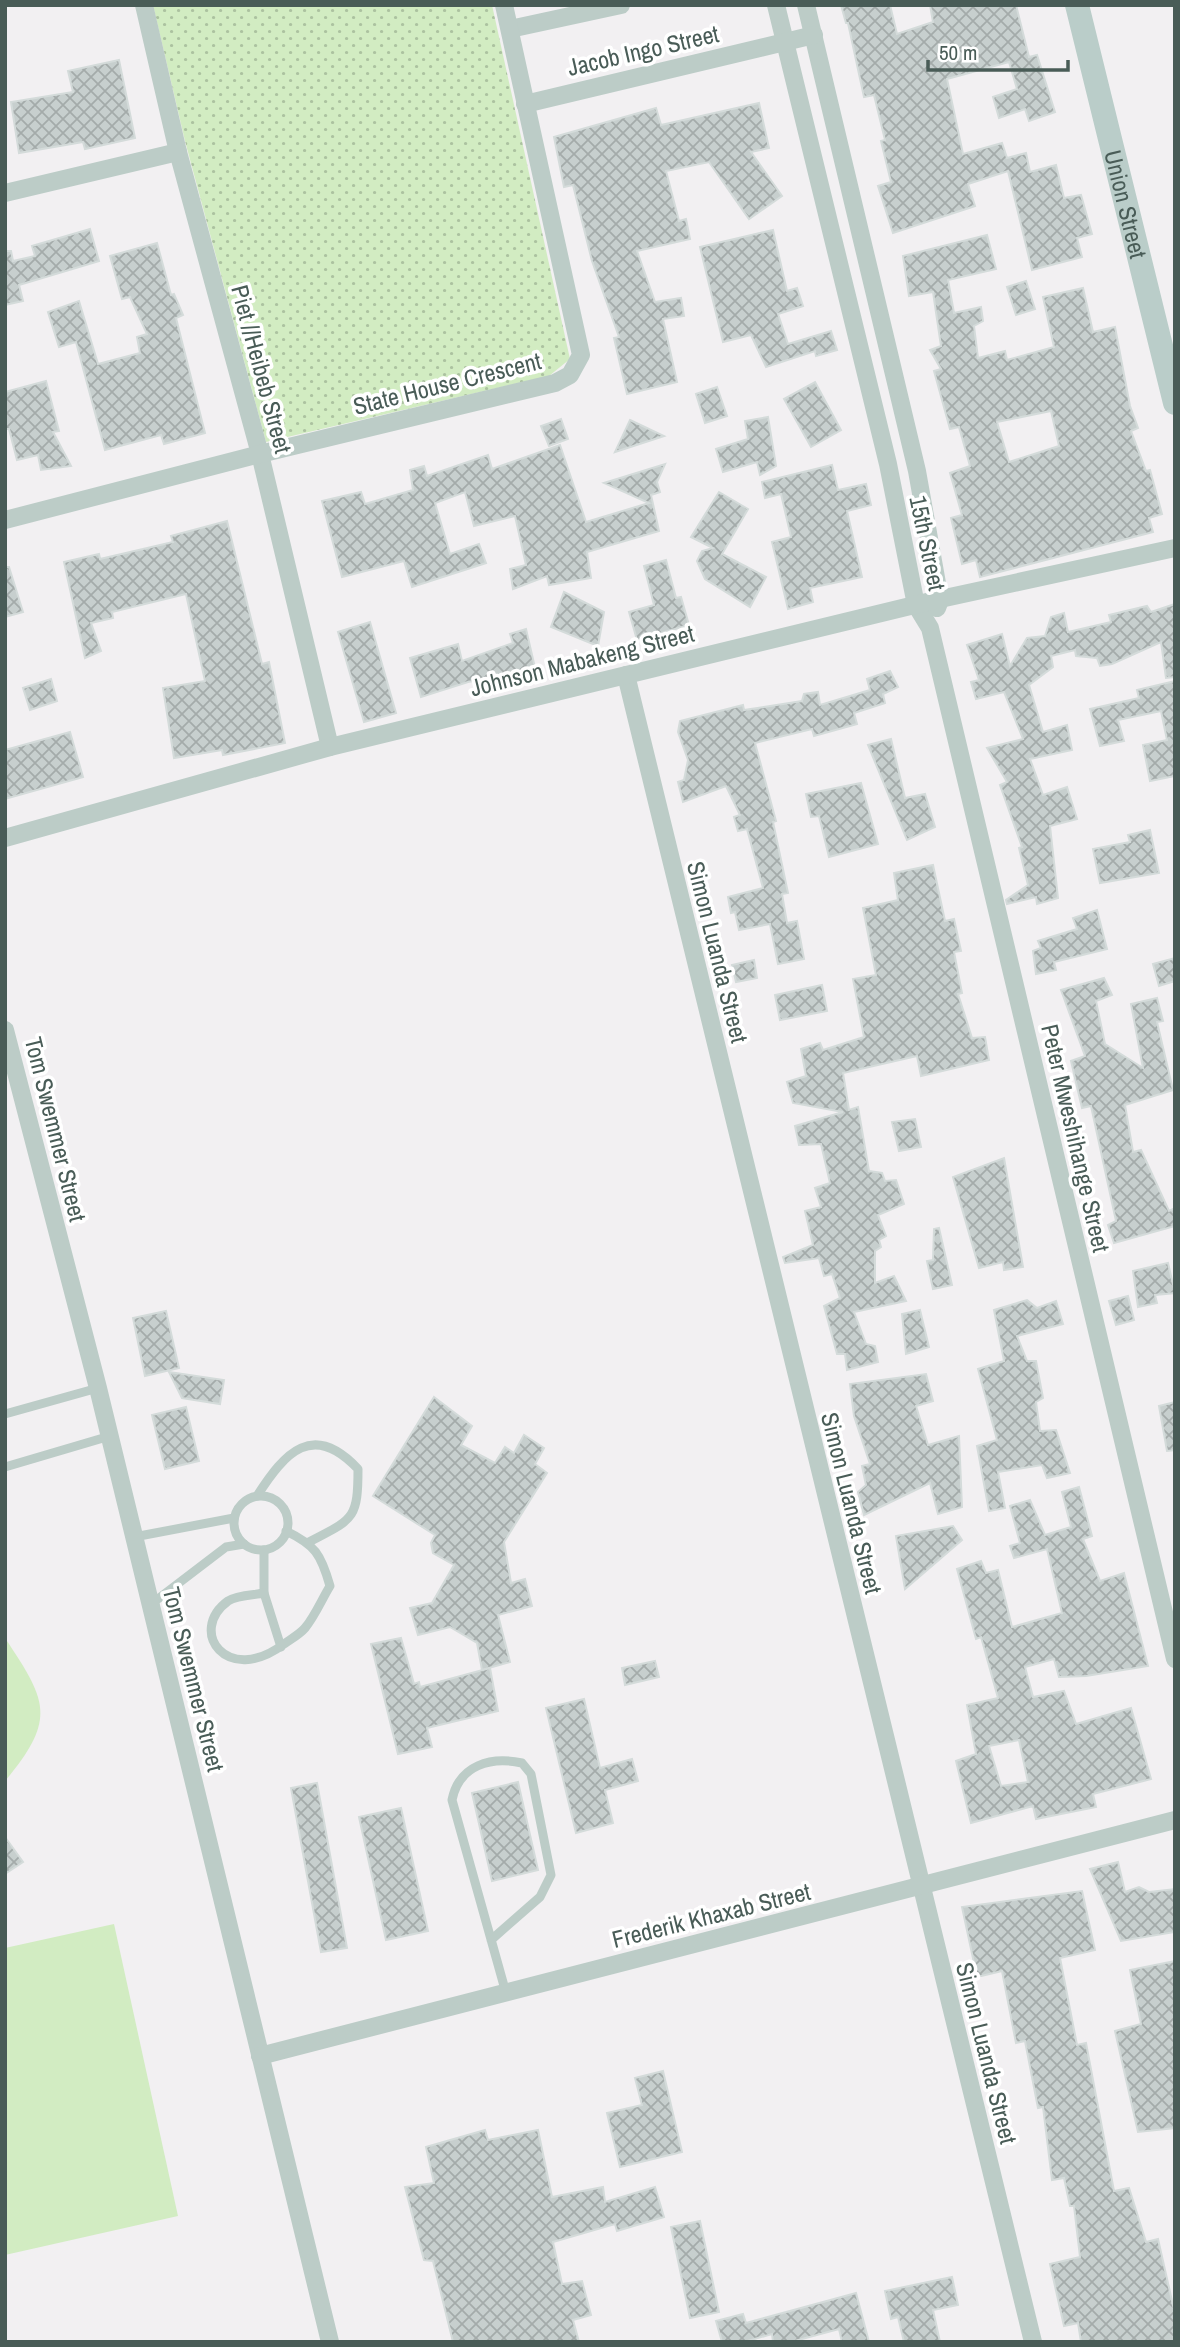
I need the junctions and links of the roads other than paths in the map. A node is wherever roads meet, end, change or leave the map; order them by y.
1 (144, 5) edge
2 (504, 5) edge
3 (621, 5) edge
4 (776, 5) edge
5 (806, 5) edge
6 (1077, 5) edge
7 (510, 29) junction
8 (814, 35) junction
9 (785, 41) junction
10 (525, 104) junction
11 (178, 152) junction
12 (5, 192) edge
13 (1175, 402) edge
14 (260, 454) junction
15 (5, 520) edge
16 (1175, 548) edge
17 (940, 600) junction
18 (916, 605) junction
19 (930, 628) junction
20 (625, 675) junction
21 (330, 747) junction
22 (5, 838) edge
23 (5, 1030) edge
24 (98, 1388) junction
25 (5, 1414) edge
26 (110, 1436) junction
27 (5, 1467) edge
28 (257, 1496) junction
29 (234, 1518) junction
30 (286, 1531) junction
31 (134, 1537) junction
32 (309, 1542) junction
33 (244, 1544) junction
34 (264, 1550) junction
35 (264, 1593) junction
36 (150, 1605) junction
37 (281, 1647) junction
38 (1175, 1659) edge
39 (1175, 1820) edge
40 (921, 1886) junction
41 (491, 1940) junction
42 (506, 1993) junction
43 (260, 2056) junction
44 (330, 2342) edge
45 (1033, 2342) edge

1 - 11 street, Piet //Heibeb Street
2 - 7 street, State House Crescent
3 - 7 street, Jacob Ingo Street
4 - 9 street, 15th Street
5 - 8 street, 15th Street
6 - 13 main road, Union Street
7 - 10 street, State House Crescent
8 - 9 street, Jacob Ingo Street
8 - 17 street, 15th Street
9 - 10 street, Jacob Ingo Street
9 - 18 street, 15th Street
10 - 14 street, State House Crescent
11 - 12 street
11 - 14 street, Piet //Heibeb Street
14 - 15 street, State House Crescent
14 - 21 street, Piet //Heibeb Street
16 - 17 street, Johnson Mabakeng Street
17 - 18 street, Johnson Mabakeng Street
17 - 19 street, 15th Street
18 - 19 street, 15th Street
18 - 20 street, Johnson Mabakeng Street
19 - 38 street, Peter Mweshihange Street
20 - 21 street, Johnson Mabakeng Street
20 - 40 street, Simon Luanda Street
21 - 22 street, Johnson Mabakeng Street
23 - 24 street, Tom Swemmer Street
24 - 25 lane
24 - 26 street, Tom Swemmer Street
26 - 27 lane
26 - 31 street, Tom Swemmer Street
28 - 29 lane
28 - 30 lane
28 - 32 lane
29 - 31 lane
29 - 33 lane
30 - 32 lane
30 - 34 lane
31 - 36 street, Tom Swemmer Street
32 - 37 lane
33 - 34 lane
33 - 36 lane
34 - 35 lane
35 - 37 lane
35 - 37 lane
36 - 43 street, Tom Swemmer Street
39 - 40 street, Frederik Khaxab Street
40 - 42 street, Frederik Khaxab Street
40 - 45 street, Simon Luanda Street
41 - 41 lane
41 - 42 lane
42 - 43 street, Frederik Khaxab Street
43 - 44 street, Tom Swemmer Street

